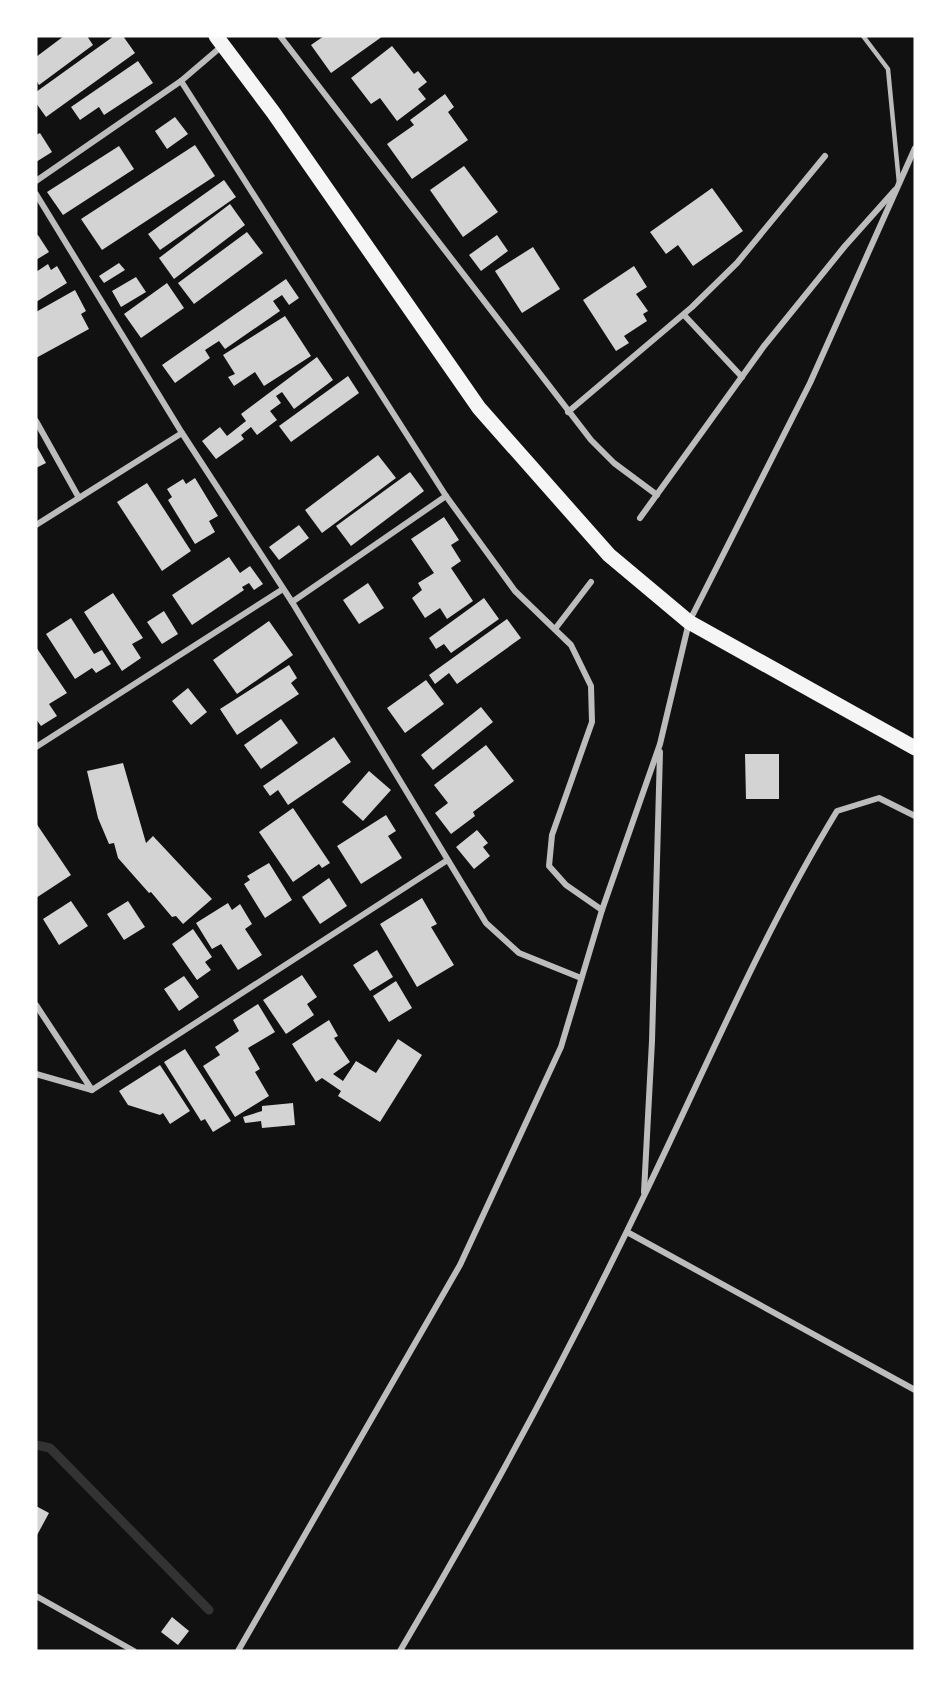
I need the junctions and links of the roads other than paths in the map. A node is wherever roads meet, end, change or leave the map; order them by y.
1 (280, 36) edge
2 (863, 36) edge
3 (220, 41) edge
4 (181, 81) junction
5 (915, 148) edge
6 (825, 156) dead end
7 (36, 182) edge
8 (899, 186) junction
9 (36, 194) edge
10 (684, 315) junction
11 (742, 377) junction
12 (568, 412) junction
13 (36, 421) edge
14 (182, 433) junction
15 (657, 495) junction
16 (446, 496) junction
17 (79, 498) junction
18 (640, 518) dead end
19 (36, 525) edge
20 (591, 582) dead end
21 (283, 589) junction
22 (291, 602) junction
23 (689, 622) junction
24 (555, 629) junction
25 (660, 744) junction
26 (36, 747) edge
27 (915, 748) edge
28 (915, 816) edge
29 (446, 861) junction
30 (602, 910) junction
31 (581, 978) junction
32 (36, 1005) edge
33 (36, 1074) edge
34 (92, 1090) junction
35 (644, 1195) junction
36 (627, 1232) junction
37 (915, 1390) edge
38 (36, 1596) edge
39 (134, 1651) edge
40 (238, 1651) edge
41 (400, 1651) edge

1 - 12 street
2 - 8 lane
3 - 4 street
3 - 23 main road
4 - 7 street
4 - 16 street
5 - 8 street
6 - 10 street
8 - 11 street
8 - 23 street
9 - 14 street
10 - 11 street
10 - 12 street
11 - 15 street
12 - 15 street
13 - 17 street
14 - 17 street
14 - 21 street
15 - 18 street
16 - 22 street
16 - 24 street
17 - 19 street
20 - 24 street
21 - 22 street
21 - 26 street
22 - 29 street
23 - 25 street
23 - 27 main road
24 - 30 street
25 - 30 street
25 - 35 street
28 - 35 street
29 - 31 street
29 - 34 street
30 - 31 street
31 - 40 street
32 - 34 street
33 - 34 street
35 - 36 street
36 - 37 street
36 - 41 street
38 - 39 street

